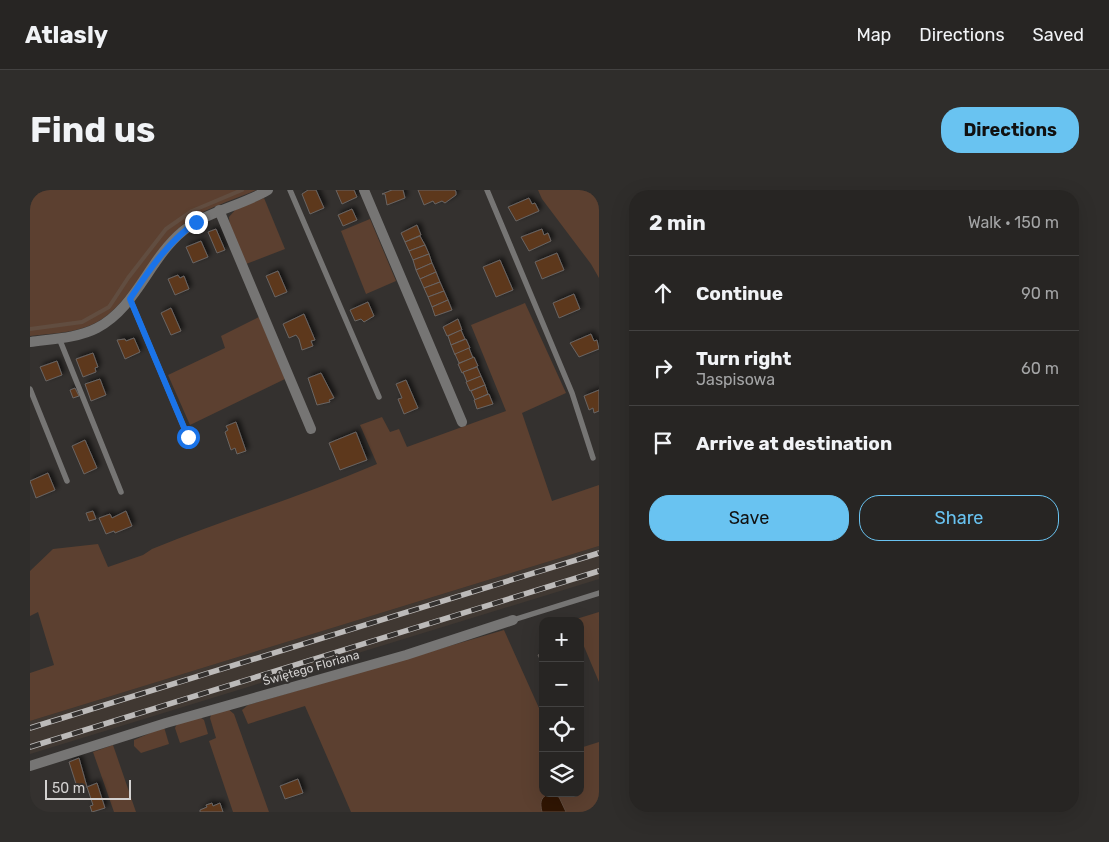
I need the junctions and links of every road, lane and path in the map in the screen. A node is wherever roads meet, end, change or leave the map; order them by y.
1 (268, 190) edge
2 (290, 190) edge
3 (364, 190) edge
4 (487, 190) edge
5 (219, 210) junction
6 (130, 299) junction
7 (59, 338) junction
8 (30, 342) edge
9 (30, 388) edge
10 (379, 397) dead end
11 (462, 422) dead end
12 (311, 428) dead end
13 (188, 437) dead end
14 (592, 458) dead end
15 (67, 481) dead end
16 (121, 492) dead end
17 (599, 593) edge
18 (513, 620) joint
19 (30, 766) edge

1 - 5 street
2 - 10 lane
3 - 11 street
4 - 14 lane
5 - 6 street
5 - 12 street
6 - 7 street
6 - 13 lane
7 - 8 street
7 - 16 lane
9 - 15 lane
17 - 18 lane, Świętego Floriana
18 - 19 street, Świętego Floriana

